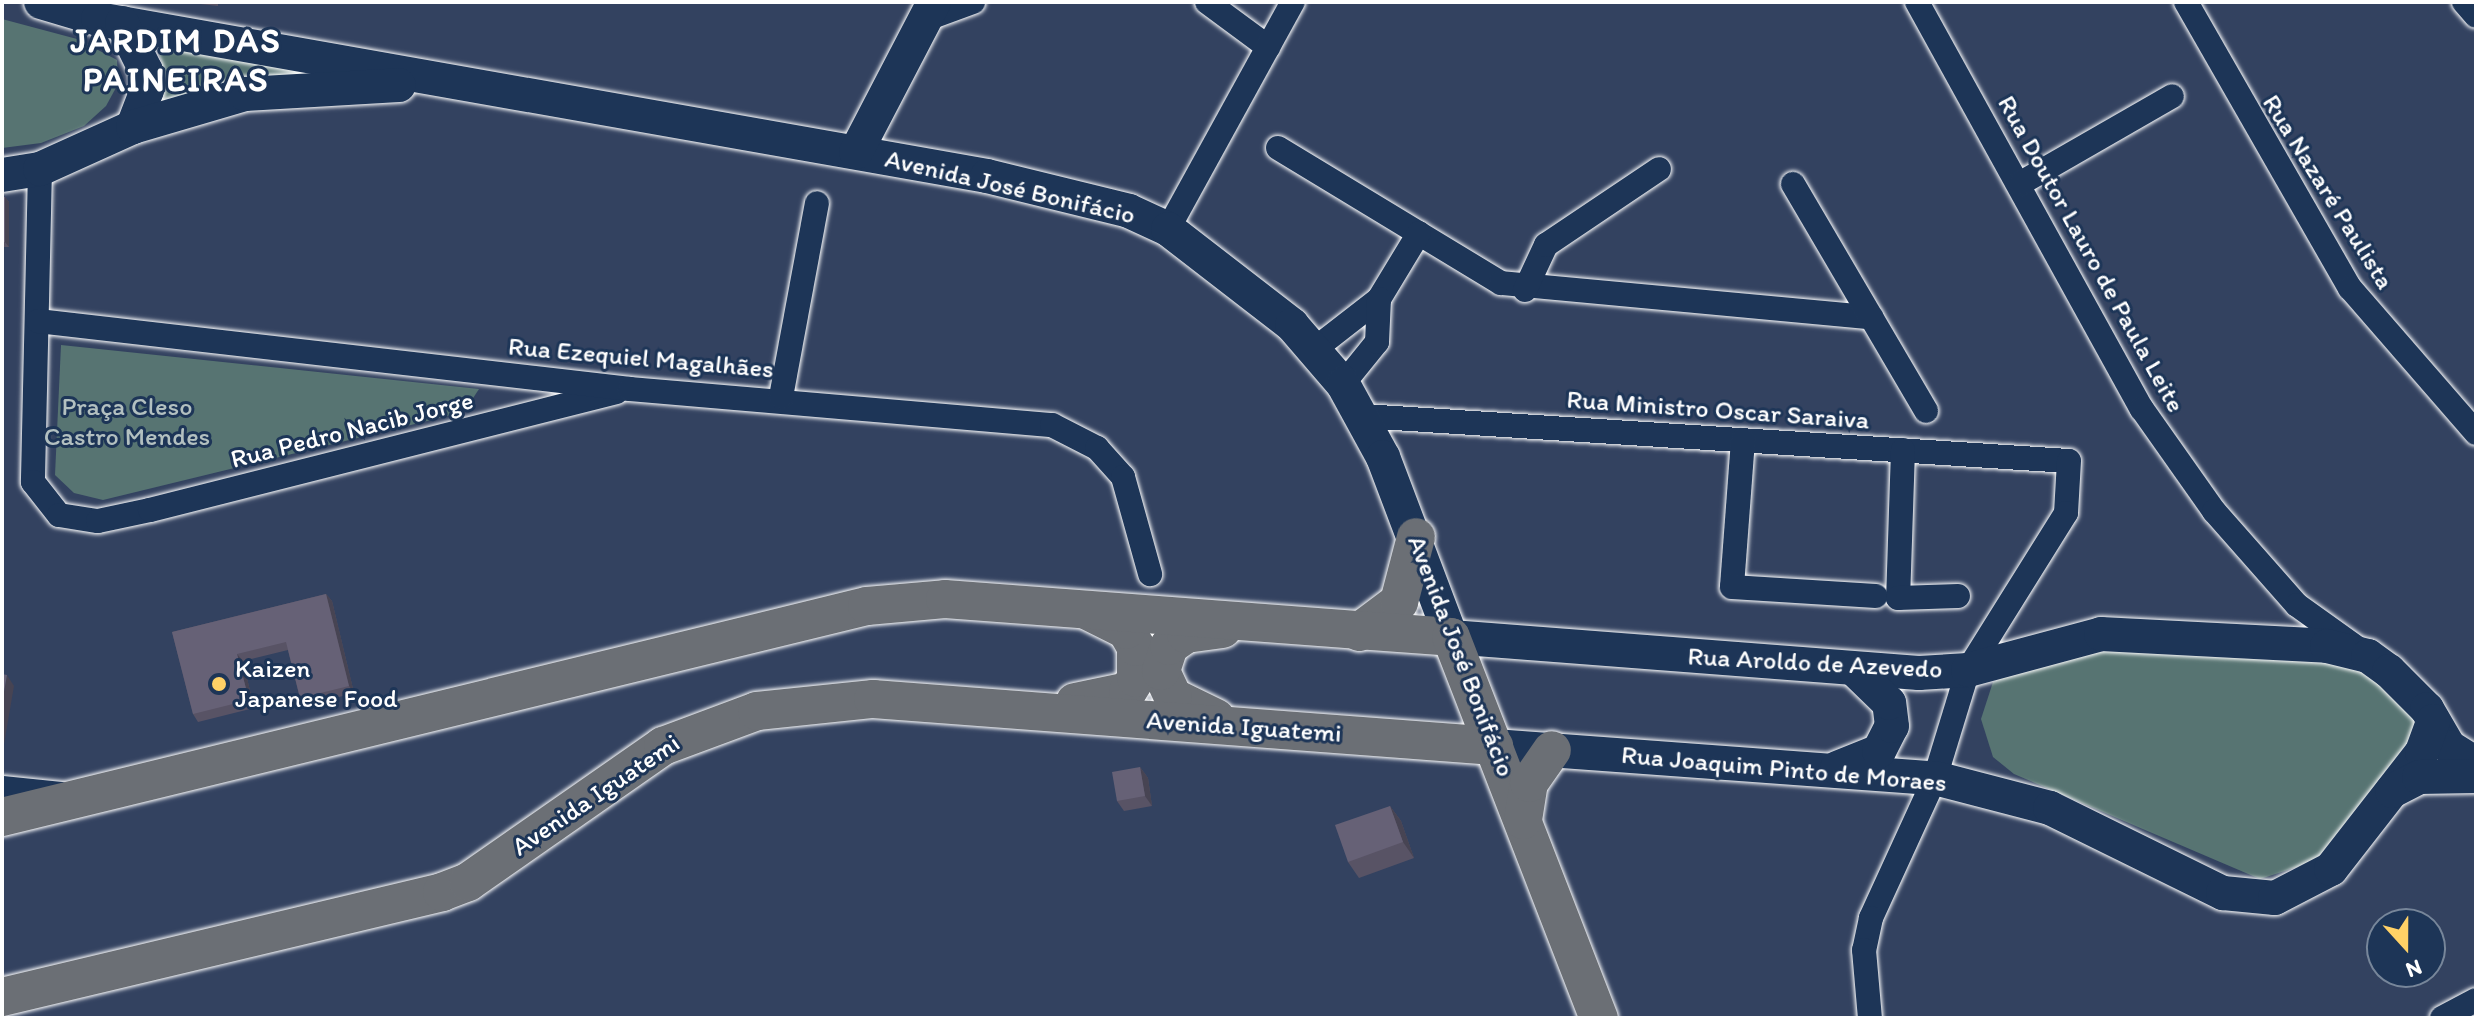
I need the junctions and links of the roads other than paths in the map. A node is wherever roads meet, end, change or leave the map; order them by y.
1 (41, 2) edge
2 (973, 2) edge
3 (1207, 2) edge
4 (1293, 2) edge
5 (1917, 2) edge
6 (2186, 2) edge
7 (2464, 2) edge
8 (932, 10) edge
9 (2476, 16) edge
10 (122, 23) junction
11 (1268, 47) junction
12 (488, 84) junction
13 (2172, 96) dead end
14 (133, 127) junction
15 (1278, 148) dead end
16 (856, 152) junction
17 (40, 169) junction
18 (1659, 169) dead end
19 (2, 175) edge
20 (2021, 183) junction
21 (1793, 184) dead end
22 (817, 203) dead end
23 (1168, 229) junction
24 (1419, 233) junction
25 (1525, 290) junction
26 (1379, 299) junction
27 (1871, 317) junction
28 (38, 321) junction
29 (1316, 348) junction
30 (1343, 384) junction
31 (630, 389) junction
32 (781, 397) junction
33 (1926, 411) dead end
34 (1363, 416) junction
35 (2476, 433) edge
36 (1743, 440) junction
37 (1903, 450) junction
38 (1416, 537) junction
39 (1150, 574) dead end
40 (1876, 596) dead end
41 (1958, 596) dead end
42 (1079, 606) junction
43 (1274, 627) junction
44 (1359, 632) junction
45 (1451, 637) junction
46 (2368, 656) junction
47 (1855, 670) junction
48 (1968, 670) junction
49 (1012, 710) junction
50 (2433, 721) junction
51 (1239, 727) junction
52 (1494, 746) junction
53 (1552, 750) junction
54 (2476, 764) edge
55 (1821, 771) junction
56 (2476, 776) edge
57 (1935, 778) junction
58 (2, 793) edge
59 (2388, 793) junction
60 (69, 800) junction
61 (2, 817) edge
62 (1523, 820) junction
63 (2, 997) edge
64 (2476, 1000) edge
65 (1599, 1018) edge
66 (1870, 1018) edge
67 (2442, 1018) edge

1 - 10 main road, Avenida José Bonifácio
2 - 8 street
3 - 11 street
4 - 11 street
5 - 20 street, Rua Doutor Lauro de Paula Leite
6 - 35 street, Rua Nazaré Paulista
7 - 9 street
8 - 16 main road
10 - 12 main road, Avenida José Bonifácio
10 - 14 main road
11 - 23 street
12 - 14 main road
12 - 16 main road, Avenida José Bonifácio
13 - 20 street
14 - 17 main road
15 - 24 street
16 - 23 main road, Avenida José Bonifácio
17 - 19 main road
17 - 28 street, Rua Pedro Nacib Jorge
18 - 25 street
20 - 46 street, Rua Doutor Lauro de Paula Leite
21 - 27 street
22 - 32 street
23 - 29 main road, Avenida José Bonifácio
24 - 25 street
24 - 26 street
25 - 27 street
26 - 29 street
26 - 30 street
27 - 33 street
28 - 31 street, Rua Ezequiel Magalhães
28 - 31 street, Rua Pedro Nacib Jorge
29 - 30 main road, Avenida José Bonifácio
30 - 34 main road, Avenida José Bonifácio
31 - 32 street, Rua Ezequiel Magalhães
32 - 39 street, Rua Ezequiel Magalhães
34 - 36 street, Rua Ministro Oscar Saraiva
34 - 38 main road, Avenida José Bonifácio
36 - 37 street, Rua Ministro Oscar Saraiva
36 - 40 street
37 - 41 street
37 - 48 street, Rua Ministro Oscar Saraiva
38 - 44 main road
38 - 45 main road, Avenida José Bonifácio
42 - 43 main road
42 - 49 main road
42 - 60 main road
43 - 44 main road
43 - 51 main road
44 - 45 main road
45 - 47 main road, Rua Aroldo de Azevedo
45 - 52 main road, Avenida José Bonifácio
46 - 48 main road, Rua Aroldo de Azevedo
46 - 50 main road, Rua Aroldo de Azevedo
47 - 48 main road, Rua Aroldo de Azevedo
47 - 55 main road
48 - 57 street
49 - 51 main road, Avenida Iguatemi
49 - 63 main road, Avenida Iguatemi
50 - 54 main road, Rua Aroldo de Azevedo
50 - 59 main road, Rua Joaquim Pinto de Moraes
51 - 52 main road, Avenida Iguatemi
52 - 53 main road, Rua Joaquim Pinto de Moraes
52 - 62 main road, Avenida José Bonifácio
53 - 55 main road, Rua Joaquim Pinto de Moraes
53 - 62 main road
55 - 57 main road, Rua Joaquim Pinto de Moraes
56 - 59 main road
57 - 59 main road, Rua Joaquim Pinto de Moraes
57 - 66 street
58 - 60 main road
60 - 61 main road
62 - 65 main road, Avenida José Bonifácio
64 - 67 street

